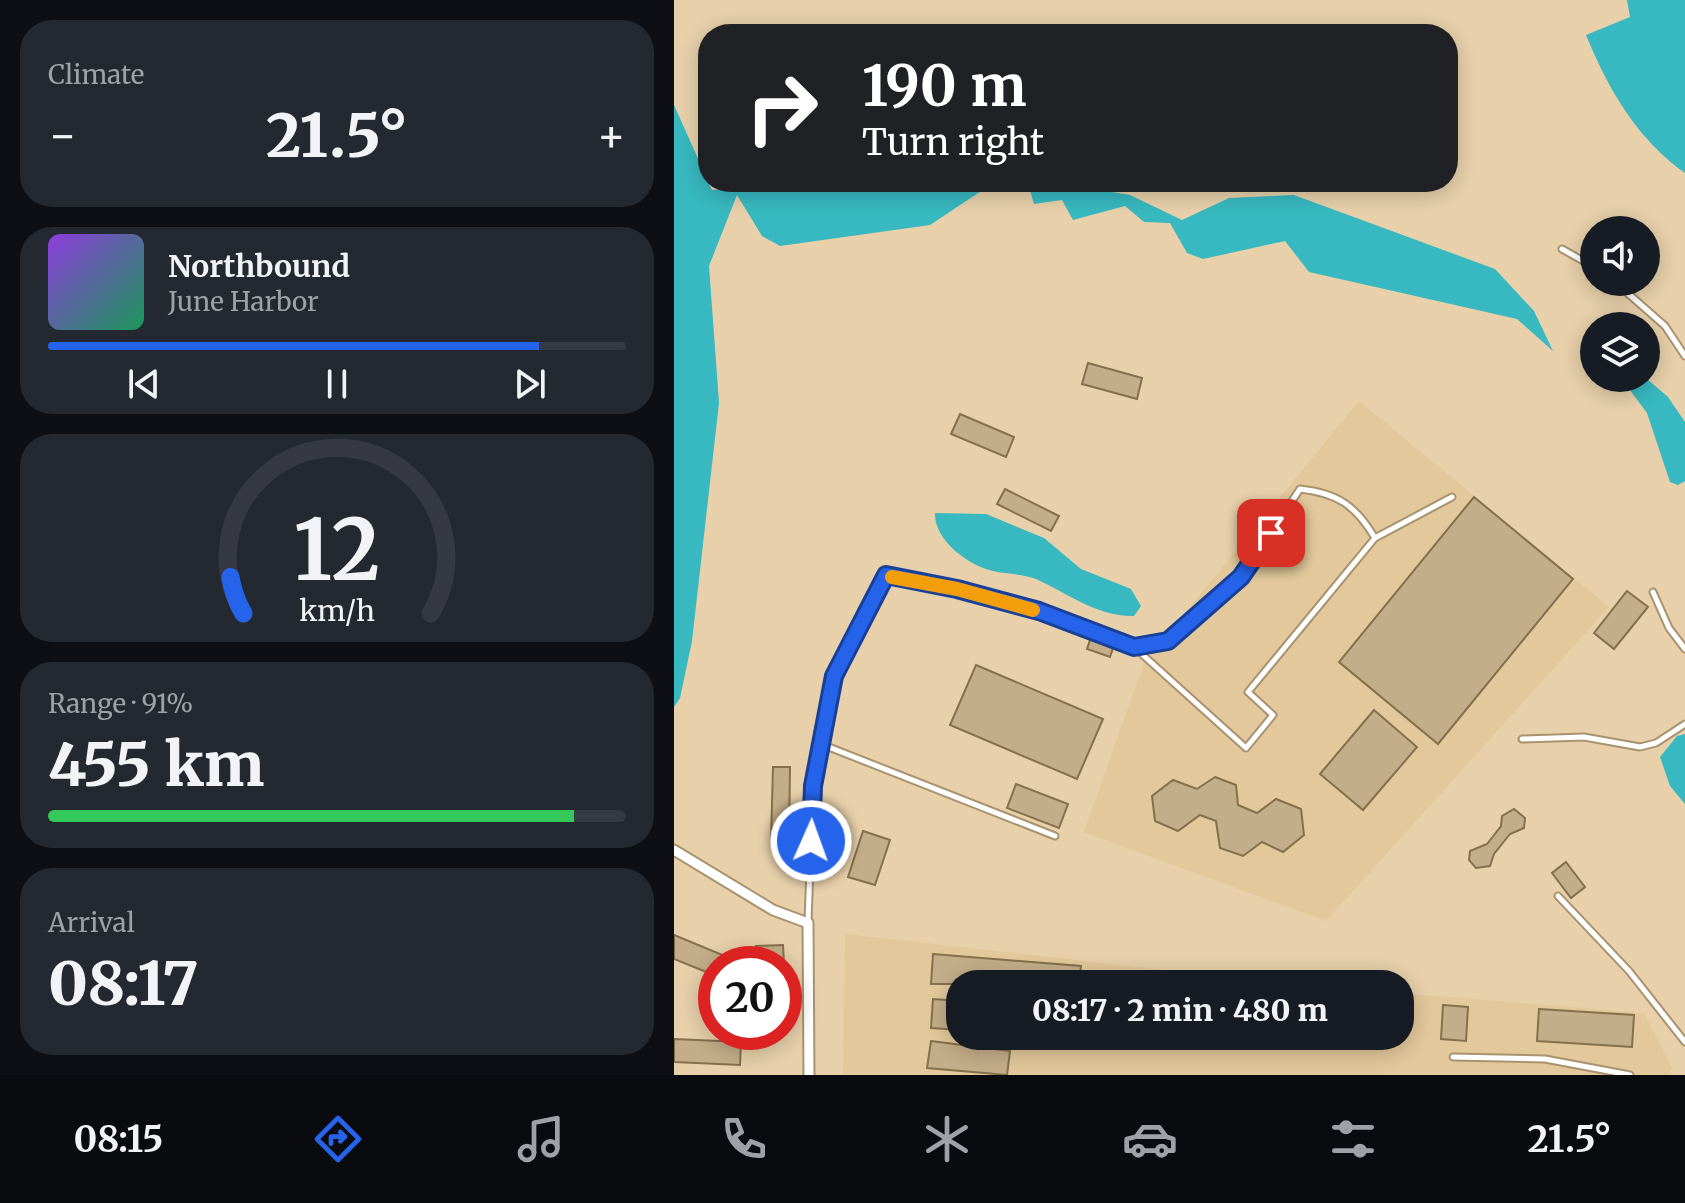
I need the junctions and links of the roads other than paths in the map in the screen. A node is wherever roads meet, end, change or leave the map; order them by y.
1 (1562, 249) dead end
2 (1580, 259) edge
3 (1631, 296) edge
4 (1685, 356) edge
5 (1452, 497) dead end
6 (1375, 538) junction
7 (1653, 592) dead end
8 (1134, 647) junction
9 (1685, 649) edge
10 (1685, 724) edge
11 (1522, 739) dead end
12 (821, 744) junction
13 (1055, 836) dead end
14 (674, 850) edge
15 (1558, 896) dead end
16 (808, 923) junction
17 (1685, 1042) edge
18 (1453, 1057) dead end
19 (809, 1075) edge
20 (1630, 1075) edge

1 - 2 lane
3 - 4 lane
5 - 6 lane
6 - 8 lane
6 - 8 lane
7 - 9 lane
8 - 12 lane
10 - 11 lane
12 - 13 lane
12 - 16 lane
14 - 16 street
15 - 17 lane
16 - 19 street
18 - 20 lane

